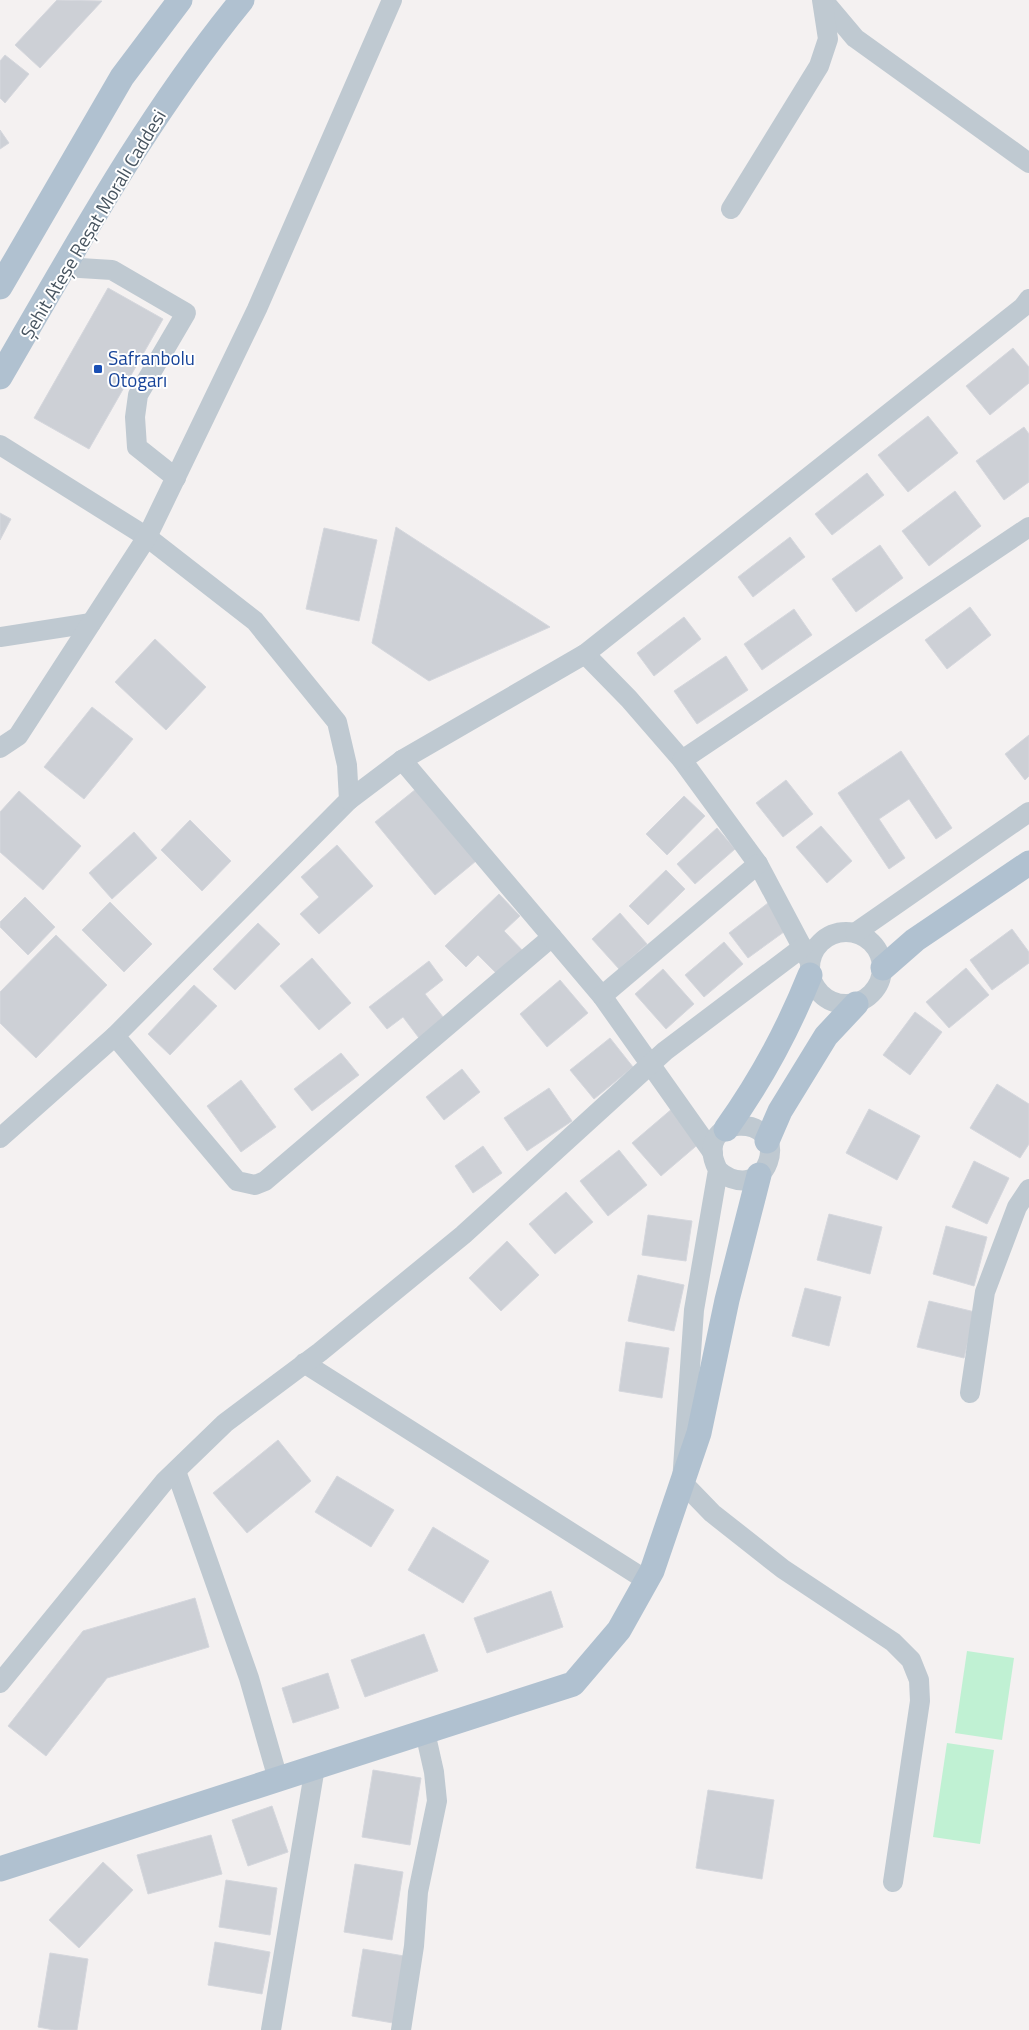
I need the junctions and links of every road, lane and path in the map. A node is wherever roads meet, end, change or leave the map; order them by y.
1 (180, 0) edge
2 (242, 0) edge
3 (392, 0) edge
4 (823, 0) edge
5 (1029, 163) edge
6 (731, 209) dead end
7 (64, 267) junction
8 (0, 287) edge
9 (1029, 299) edge
10 (0, 377) edge
11 (0, 444) edge
12 (176, 478) junction
13 (1029, 526) edge
14 (146, 537) junction
15 (91, 623) junction
16 (0, 637) edge
17 (585, 654) junction
18 (0, 748) edge
19 (402, 760) junction
20 (682, 760) junction
21 (349, 800) junction
22 (1029, 812) edge
23 (1029, 863) edge
24 (758, 864) junction
25 (855, 933) junction
26 (552, 937) junction
27 (808, 961) junction
28 (883, 968) junction
29 (602, 996) junction
30 (856, 1004) junction
31 (115, 1036) junction
32 (651, 1065) junction
33 (726, 1129) junction
34 (0, 1138) edge
35 (767, 1141) junction
36 (715, 1161) junction
37 (759, 1175) junction
38 (1029, 1190) edge
39 (304, 1363) junction
40 (970, 1393) dead end
41 (176, 1471) junction
42 (682, 1482) junction
43 (646, 1580) junction
44 (0, 1683) edge
45 (425, 1732) junction
46 (315, 1767) junction
47 (278, 1779) junction
48 (0, 1870) edge
49 (893, 1882) dead end
50 (271, 2030) edge
51 (401, 2030) edge

1 - 8 main road
2 - 7 main road, Şehit Ateşe Reşat Moralı Caddesi
3 - 12 street
4 - 5 street
4 - 6 street
7 - 10 main road, Şehit Ateşe Reşat Moralı Caddesi
7 - 12 street
9 - 17 street
11 - 14 street
12 - 14 street
13 - 20 street
14 - 15 street
14 - 21 street
15 - 16 street
15 - 18 street
17 - 19 street
17 - 20 street
19 - 21 street
19 - 26 street
20 - 24 street
21 - 31 street
22 - 25 street
23 - 28 main road
24 - 27 street
24 - 29 street
25 - 27 street
25 - 28 street
26 - 29 street
26 - 31 street
27 - 30 street
27 - 32 street
27 - 33 main road
28 - 30 street
29 - 32 street
30 - 35 main road
31 - 34 street
32 - 36 street
32 - 39 street
33 - 35 street
33 - 36 street
35 - 37 street
36 - 37 street
36 - 42 street
37 - 42 main road
38 - 40 street
39 - 41 street
39 - 43 street
41 - 44 street
41 - 47 street
42 - 43 main road
42 - 49 street
43 - 45 main road
45 - 46 main road
45 - 51 street
46 - 47 main road
46 - 50 street
47 - 48 main road

